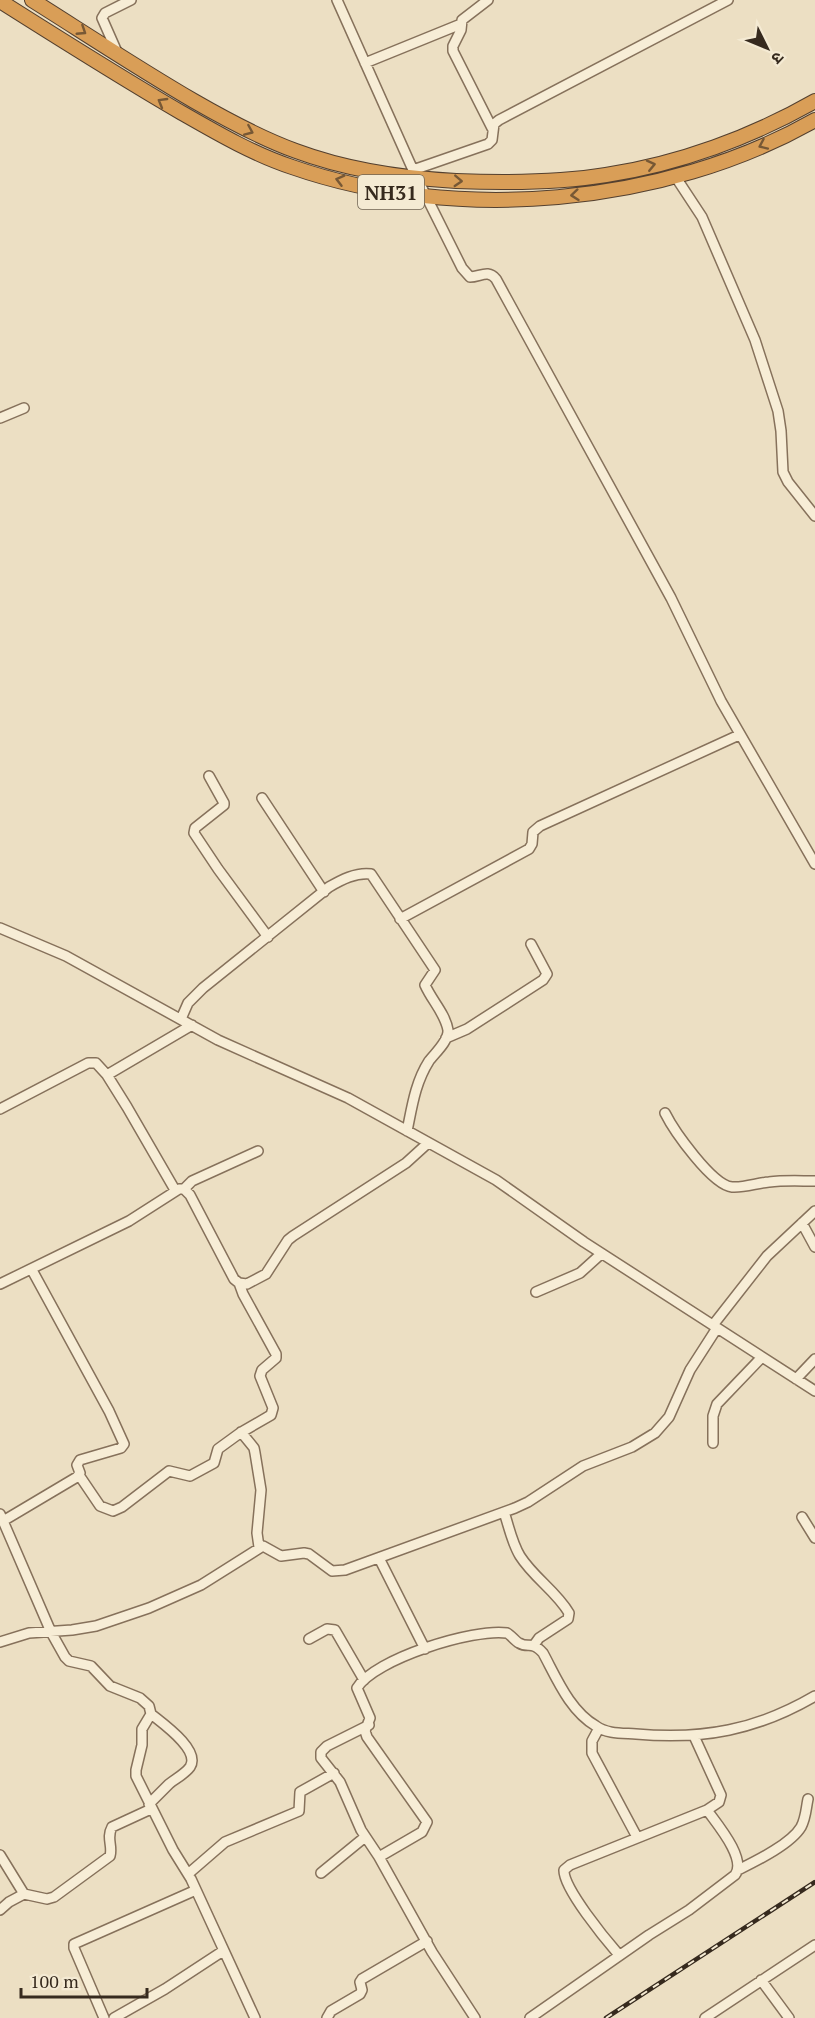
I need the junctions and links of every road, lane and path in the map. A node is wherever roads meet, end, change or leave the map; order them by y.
1 (32, 0) edge
2 (131, 0) edge
3 (337, 0) edge
4 (488, 0) edge
5 (728, 0) edge
6 (0, 1) edge
7 (461, 24) junction
8 (118, 55) junction
9 (365, 63) junction
10 (815, 101) edge
11 (815, 120) edge
12 (492, 128) junction
13 (415, 175) junction
14 (675, 176) junction
15 (427, 197) junction
16 (24, 408) dead end
17 (0, 418) edge
18 (815, 516) edge
19 (739, 735) junction
20 (209, 776) dead end
21 (262, 798) dead end
22 (815, 864) edge
23 (324, 892) junction
24 (400, 919) junction
25 (0, 928) edge
26 (268, 937) junction
27 (531, 944) dead end
28 (181, 1019) junction
29 (192, 1025) junction
30 (447, 1038) junction
31 (107, 1075) junction
32 (0, 1109) edge
33 (665, 1113) dead end
34 (407, 1131) junction
35 (428, 1143) junction
36 (258, 1151) dead end
37 (815, 1181) edge
38 (179, 1190) junction
39 (815, 1212) edge
40 (802, 1223) junction
41 (815, 1247) edge
42 (602, 1254) junction
43 (32, 1270) junction
44 (239, 1283) junction
45 (0, 1284) edge
46 (536, 1292) dead end
47 (715, 1326) junction
48 (762, 1357) junction
49 (815, 1359) edge
50 (796, 1379) junction
51 (815, 1391) edge
52 (241, 1432) junction
53 (713, 1443) dead end
54 (79, 1475) junction
55 (504, 1512) junction
56 (1, 1517) edge
57 (802, 1517) dead end
58 (815, 1538) edge
59 (259, 1547) junction
60 (379, 1558) junction
61 (51, 1632) junction
62 (309, 1639) dead end
63 (0, 1642) edge
64 (534, 1645) junction
65 (424, 1649) junction
66 (364, 1680) junction
67 (815, 1696) edge
68 (151, 1714) junction
69 (369, 1725) junction
70 (599, 1728) junction
71 (694, 1736) junction
72 (334, 1773) junction
73 (808, 1799) dead end
74 (150, 1807) junction
75 (707, 1810) junction
76 (365, 1837) junction
77 (637, 1837) junction
78 (0, 1855) edge
79 (379, 1857) junction
80 (738, 1870) junction
81 (321, 1873) dead end
82 (188, 1874) junction
83 (196, 1890) junction
84 (24, 1894) junction
85 (0, 1910) edge
86 (427, 1941) junction
87 (815, 1945) edge
88 (224, 1951) junction
89 (619, 1956) junction
90 (761, 1980) junction
91 (104, 2018) edge
92 (114, 2018) edge
93 (255, 2018) edge
94 (327, 2018) edge
95 (475, 2018) edge
96 (530, 2018) edge
97 (705, 2018) edge
98 (789, 2018) edge

1 -> 8 highway, NH31
2 - 8 street
3 - 9 street
4 - 7 street
5 - 12 street
15 -> 6 highway, NH31
7 - 9 street
7 - 12 street
8 -> 13 highway, NH31
9 - 13 street
13 -> 10 highway, NH31
11 -> 14 highway, NH31
12 - 13 street
13 - 15 street
14 -> 15 highway, NH31
14 - 18 street
15 - 19 street
16 - 17 street
19 - 22 street
19 - 24 street
20 - 26 street
21 - 23 street
23 - 24 street
23 - 26 street
24 - 30 street
25 - 28 street
26 - 28 street
27 - 30 street
28 - 29 street
29 - 31 street
29 - 34 street
30 - 34 street
31 - 32 street
31 - 38 street
33 - 37 street
34 - 35 street
35 - 42 street
35 - 44 street
36 - 38 street
38 - 43 street
38 - 44 street
39 - 40 street
40 - 41 street
40 - 47 street
42 - 46 street
42 - 47 street
43 - 45 street
43 - 54 street
44 - 52 street
47 - 48 street
47 - 55 street
48 - 50 street
48 - 53 street
49 - 50 street
50 - 51 street
52 - 54 street
52 - 59 street
54 - 56 street
55 - 60 street
55 - 64 street
56 - 61 street
57 - 58 street
59 - 60 street
59 - 61 street
60 - 65 street
61 - 63 street
61 - 68 street
62 - 66 street
64 - 65 street
64 - 70 street
65 - 66 street
66 - 69 street
67 - 71 street
68 - 74 street
68 - 74 street
69 - 72 street
69 - 79 street
70 - 71 street
70 - 77 street
71 - 75 street
72 - 76 street
72 - 82 street
73 - 80 street
74 - 82 street
74 - 84 street
75 - 77 street
75 - 80 street
76 - 79 street
76 - 81 street
77 - 89 street
78 - 84 street
79 - 86 street
80 - 89 street
82 - 83 street
83 - 88 street
83 - 91 street
84 - 85 street
86 - 94 street
86 - 95 street
87 - 90 street
88 - 92 street
88 - 93 street
89 - 96 street
90 - 97 street
90 - 98 street

